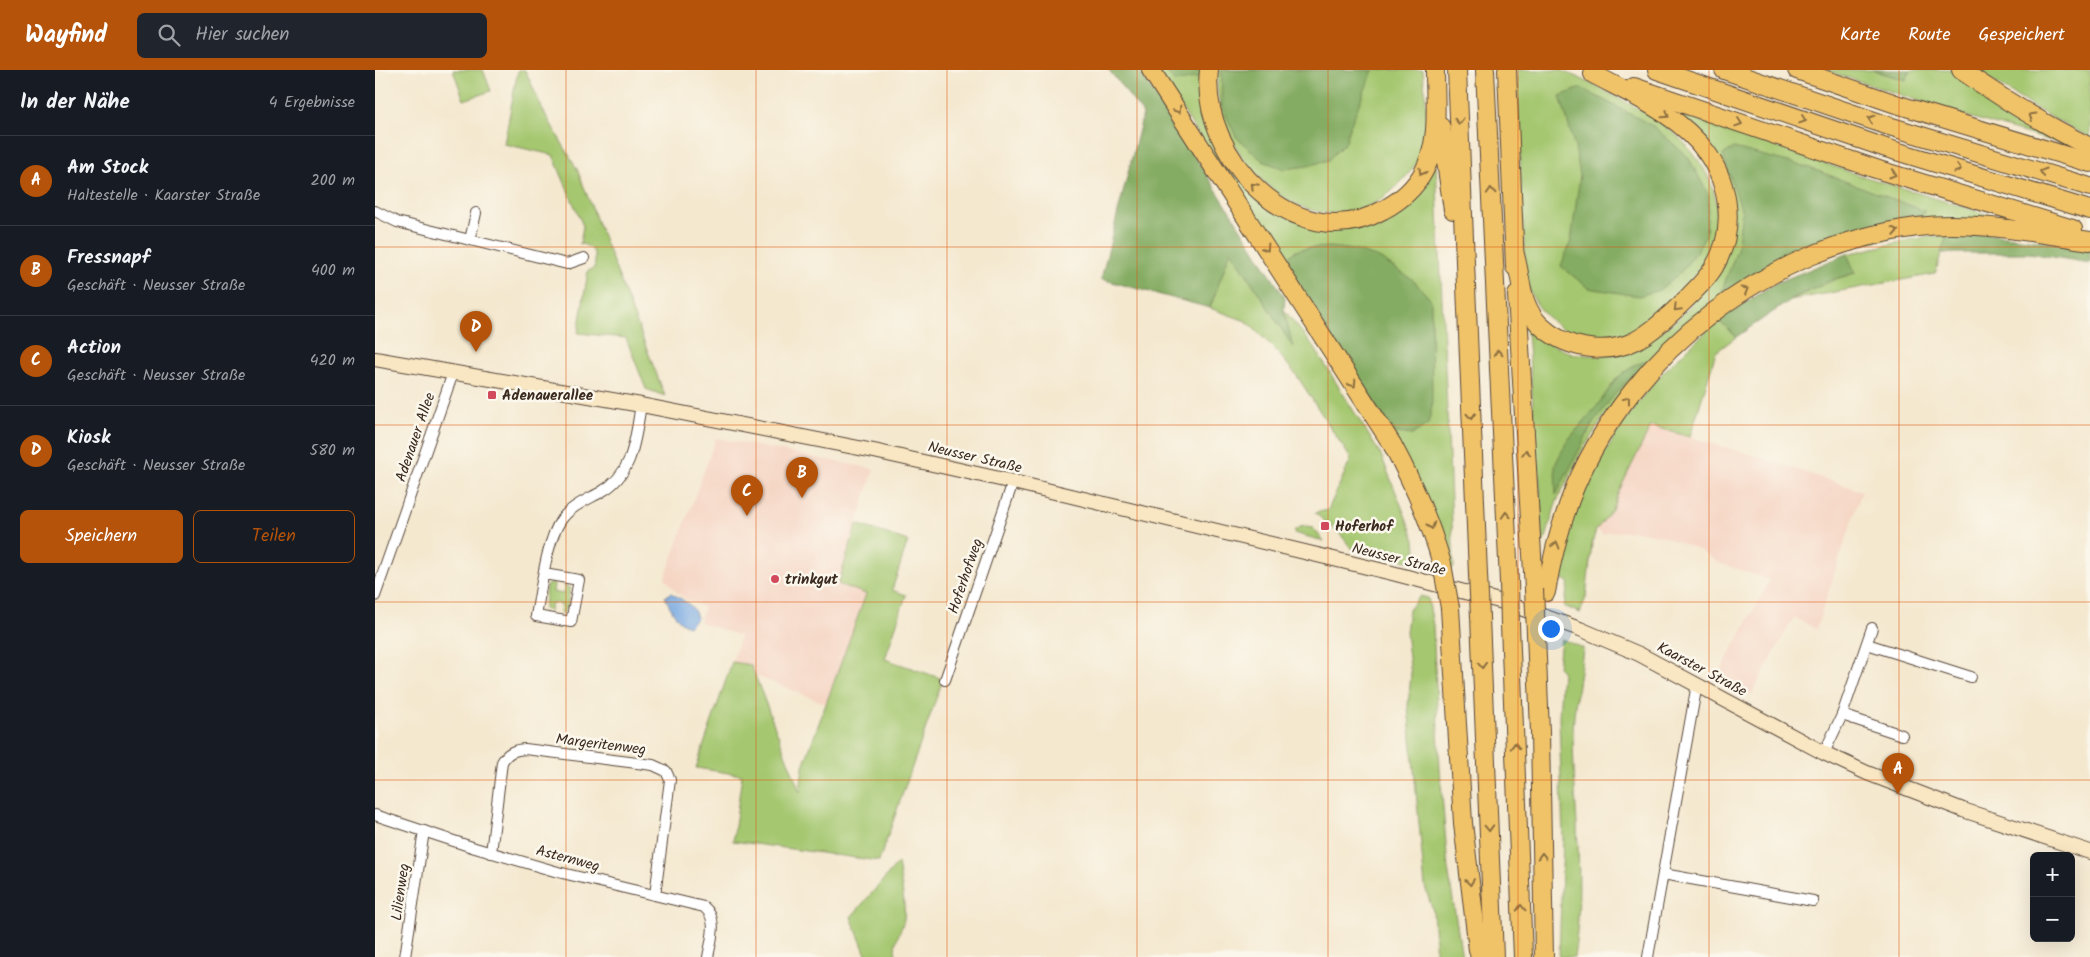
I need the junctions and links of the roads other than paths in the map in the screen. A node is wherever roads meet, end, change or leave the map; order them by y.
1 (1151, 70) edge
2 (1209, 70) edge
3 (1435, 70) edge
4 (1507, 70) edge
5 (1657, 70) edge
6 (1725, 70) edge
7 (1797, 70) edge
8 (1961, 70) edge
9 (1457, 71) edge
10 (1588, 72) edge
11 (1486, 77) edge
12 (1435, 91) junction
13 (2090, 147) edge
14 (2090, 163) edge
15 (2090, 187) edge
16 (2090, 210) edge
17 (375, 211) edge
18 (476, 213) dead end
19 (2090, 235) edge
20 (470, 240) junction
21 (2090, 241) edge
22 (1515, 255) junction
23 (584, 258) dead end
24 (1466, 298) junction
25 (375, 359) edge
26 (453, 373) junction
27 (641, 405) junction
28 (1013, 482) junction
29 (544, 574) junction
30 (1540, 591) junction
31 (375, 596) edge
32 (1561, 622) joint
33 (1872, 628) dead end
34 (1867, 644) junction
35 (1971, 677) dead end
36 (945, 680) dead end
37 (1697, 684) junction
38 (1842, 715) junction
39 (1902, 735) dead end
40 (1824, 753) junction
41 (375, 814) edge
42 (424, 831) junction
43 (2090, 852) edge
44 (491, 853) junction
45 (1663, 874) junction
46 (655, 895) junction
47 (1813, 901) dead end
48 (405, 957) edge
49 (708, 957) edge
50 (1480, 957) edge
51 (1494, 957) edge
52 (1523, 957) edge
53 (1544, 957) edge
54 (1648, 957) edge

1 -> 50 highway, bridge
12 -> 2 highway
3 - 12 highway
4 - 22 highway
5 -> 16 highway
15 -> 6 highway
7 - 14 highway
13 -> 8 highway
9 -> 24 highway
10 -> 19 highway
10 -> 22 highway
52 -> 11 highway, bridge
12 - 24 highway
17 - 20 street
18 - 20 street
20 - 23 street
30 -> 21 highway
30 -> 22 highway
24 -> 51 highway, bridge
25 - 26 main road, Neusser Straße
26 - 27 main road, Neusser Straße
26 - 31 street, Adenauer Allee
27 - 28 main road, Neusser Straße
27 - 29 street
28 - 32 main road, Neusser Straße
28 - 36 street, Hoferhofweg
29 - 29 street
53 -> 30 highway
32 - 37 main road, Kaarster Straße
33 - 34 street
34 - 35 street
34 - 38 street
37 - 40 main road, Kaarster Straße
37 - 45 street
38 - 39 street
38 - 40 street
40 - 43 main road, Kaarster Straße
41 - 42 street, Asternweg
42 - 44 street, Asternweg
42 - 48 street, Lilienweg
44 - 46 street, Asternweg
44 - 46 street, Margeritenweg
45 - 47 street
45 - 54 street
46 - 49 street, Asternweg

